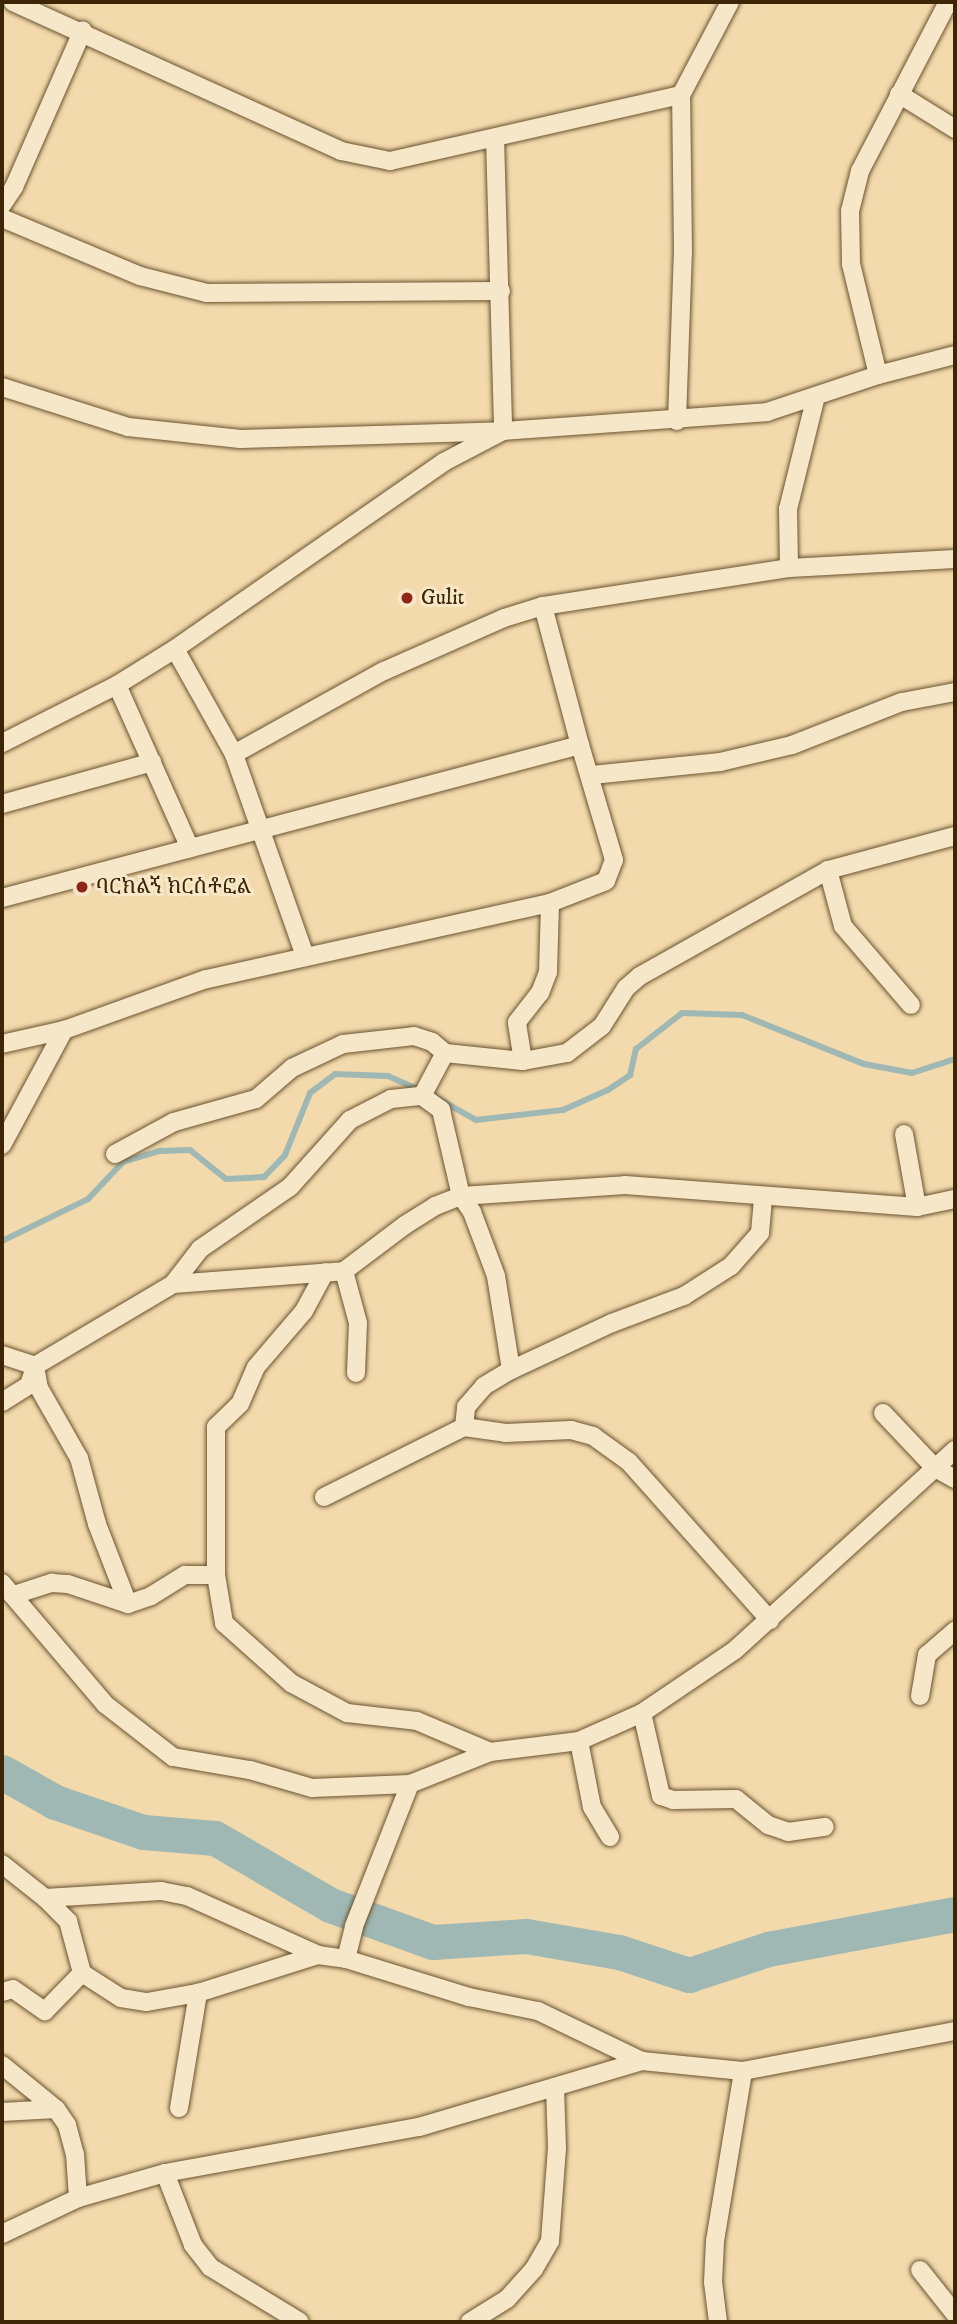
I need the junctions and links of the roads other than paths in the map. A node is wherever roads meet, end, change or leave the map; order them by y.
1 (12, 2) edge
2 (730, 2) edge
3 (948, 2) edge
4 (83, 30) junction
5 (681, 94) junction
6 (899, 94) junction
7 (955, 129) edge
8 (495, 138) junction
9 (2, 205) edge
10 (2, 218) edge
11 (500, 291) junction
12 (955, 355) edge
13 (878, 376) junction
14 (2, 387) edge
15 (815, 400) junction
16 (677, 421) junction
17 (503, 431) junction
18 (955, 559) edge
19 (789, 568) junction
20 (543, 606) junction
21 (175, 649) junction
22 (117, 685) junction
23 (955, 692) edge
24 (2, 743) edge
25 (580, 746) junction
26 (234, 754) junction
27 (152, 762) junction
28 (592, 775) junction
29 (2, 804) edge
30 (262, 827) junction
31 (954, 839) edge
32 (190, 848) junction
33 (828, 870) junction
34 (2, 898) edge
35 (550, 903) junction
36 (305, 956) junction
37 (911, 1005) dead end
38 (64, 1030) junction
39 (2, 1044) edge
40 (445, 1053) junction
41 (523, 1061) junction
42 (422, 1096) junction
43 (904, 1134) dead end
44 (2, 1145) edge
45 (115, 1154) dead end
46 (461, 1196) junction
47 (763, 1197) junction
48 (955, 1199) edge
49 (917, 1207) junction
50 (344, 1271) junction
51 (325, 1272) junction
52 (173, 1284) junction
53 (2, 1355) edge
54 (35, 1366) junction
55 (511, 1370) junction
56 (356, 1373) dead end
57 (2, 1402) edge
58 (883, 1413) dead end
59 (464, 1427) junction
60 (955, 1450) edge
61 (935, 1468) junction
62 (955, 1479) edge
63 (324, 1497) dead end
64 (216, 1575) junction
65 (8, 1589) edge
66 (128, 1604) junction
67 (770, 1620) junction
68 (955, 1631) edge
69 (920, 1696) dead end
70 (642, 1713) junction
71 (579, 1741) junction
72 (490, 1752) junction
73 (410, 1784) junction
74 (825, 1827) dead end
75 (610, 1837) dead end
76 (5, 1872) edge
77 (45, 1898) junction
78 (318, 1955) junction
79 (346, 1959) junction
80 (82, 1973) junction
81 (2, 1992) edge
82 (198, 1993) junction
83 (955, 2031) edge
84 (642, 2062) junction
85 (2, 2066) edge
86 (743, 2071) junction
87 (555, 2089) junction
88 (179, 2108) dead end
89 (56, 2109) junction
90 (2, 2112) edge
91 (165, 2173) junction
92 (78, 2198) junction
93 (2, 2235) edge
94 (920, 2270) dead end
95 (955, 2314) edge
96 (300, 2322) edge
97 (470, 2322) edge
98 (718, 2322) edge

1 - 4 street
2 - 5 street
3 - 6 street
4 - 8 street
4 - 9 street
5 - 8 street
5 - 16 street
6 - 7 street
6 - 13 street
8 - 11 street
10 - 11 street
11 - 17 street
12 - 13 street
13 - 15 street
14 - 17 street
15 - 16 street
15 - 19 street
16 - 17 street
17 - 21 street
18 - 19 street
19 - 20 street
20 - 25 street
20 - 26 street
21 - 22 street
21 - 26 street
22 - 24 street
22 - 27 street
23 - 28 street
25 - 28 street
25 - 30 street
26 - 30 street
27 - 29 street
27 - 32 street
28 - 35 street
30 - 32 street
30 - 36 street
31 - 33 street
32 - 34 street
33 - 37 street
33 - 41 street
35 - 36 street
35 - 41 street
36 - 38 street
38 - 39 street
38 - 44 street
40 - 41 street
40 - 42 street
40 - 45 street
42 - 46 street
42 - 52 street
43 - 49 street
46 - 47 street
46 - 50 street
46 - 55 street
47 - 49 street
47 - 55 street
48 - 49 street
50 - 51 street
50 - 56 street
51 - 52 street
51 - 64 street
52 - 54 street
53 - 54 street
54 - 57 street
54 - 66 street
55 - 59 street
58 - 61 street
59 - 63 street
59 - 67 street
60 - 61 street
61 - 62 street
61 - 67 street
64 - 66 street
64 - 72 street
65 - 66 street
65 - 73 street
67 - 70 street
68 - 69 street
70 - 71 street
70 - 74 street
71 - 72 street
71 - 75 street
72 - 73 street
73 - 79 street
76 - 77 street
77 - 78 street
77 - 80 street
78 - 79 street
78 - 82 street
79 - 84 street
80 - 81 street
80 - 82 street
82 - 88 street
83 - 86 street
84 - 86 street
84 - 87 street
85 - 89 street
86 - 98 street
87 - 91 street
87 - 97 street
89 - 90 street
89 - 92 street
91 - 92 street
91 - 96 street
92 - 93 street
94 - 95 street

